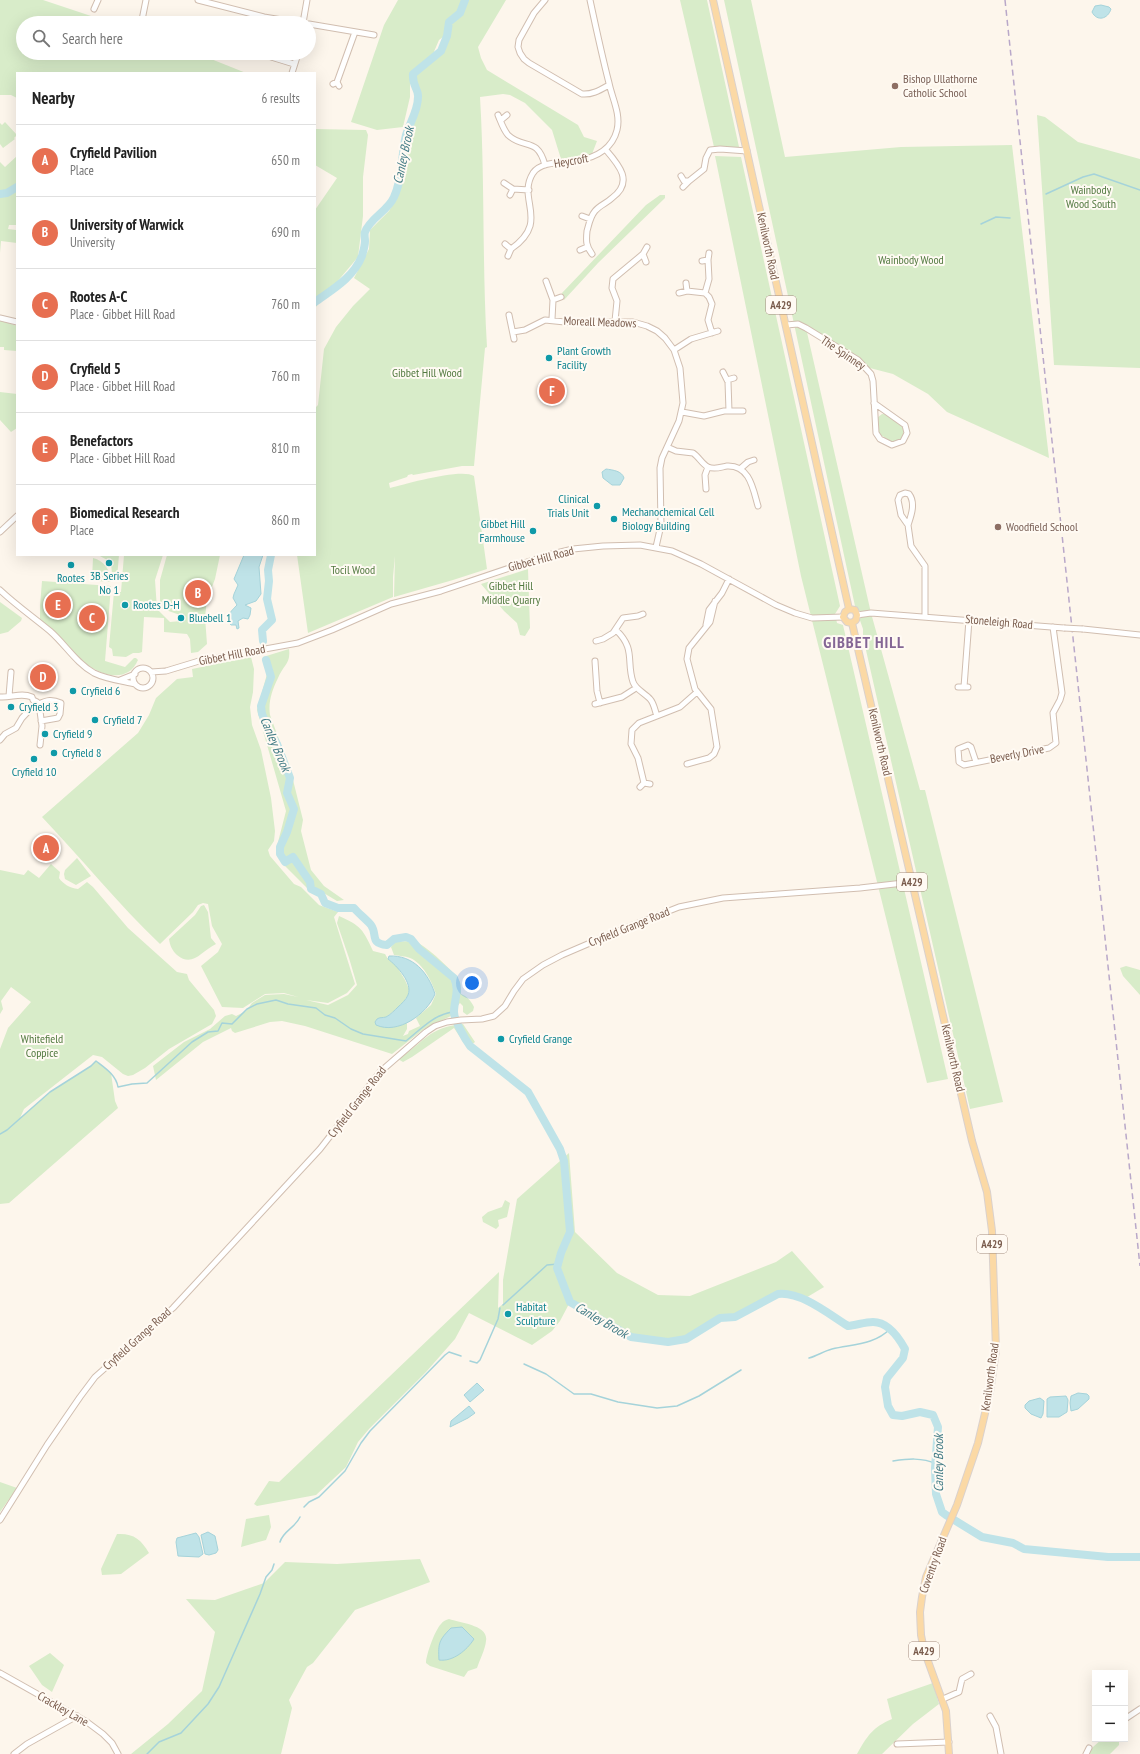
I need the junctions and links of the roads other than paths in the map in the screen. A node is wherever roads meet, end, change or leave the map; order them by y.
1 (98, 0) edge
2 (146, 0) edge
3 (198, 0) edge
4 (307, 0) edge
5 (545, 0) edge
6 (590, 0) edge
7 (714, 0) edge
8 (94, 9) dead end
9 (143, 16) edge
10 (254, 16) edge
11 (304, 16) edge
12 (316, 25) edge
13 (355, 32) junction
14 (374, 35) dead end
15 (282, 60) edge
16 (296, 60) edge
17 (294, 64) junction
18 (292, 72) edge
19 (336, 84) dead end
20 (609, 85) junction
21 (507, 115) dead end
22 (606, 150) junction
23 (747, 151) junction
24 (546, 165) junction
25 (681, 176) dead end
26 (688, 180) junction
27 (504, 183) dead end
28 (683, 187) dead end
29 (513, 188) junction
30 (529, 190) junction
31 (510, 195) dead end
32 (582, 216) dead end
33 (590, 219) junction
34 (504, 244) dead end
35 (587, 246) junction
36 (647, 247) dead end
37 (511, 249) junction
38 (580, 250) dead end
39 (710, 253) dead end
40 (592, 254) dead end
41 (642, 254) junction
42 (508, 256) dead end
43 (708, 260) junction
44 (702, 261) dead end
45 (646, 262) dead end
46 (546, 281) dead end
47 (686, 283) dead end
48 (687, 291) junction
49 (679, 293) dead end
50 (705, 293) junction
51 (561, 297) dead end
52 (553, 300) junction
53 (509, 315) dead end
54 (0, 318) edge
55 (552, 319) junction
56 (615, 321) junction
57 (16, 322) edge
58 (786, 325) junction
59 (718, 331) dead end
60 (513, 332) junction
61 (712, 333) junction
62 (514, 339) dead end
63 (674, 350) junction
64 (723, 372) dead end
65 (734, 378) dead end
66 (727, 380) junction
67 (874, 403) junction
68 (729, 411) junction
69 (743, 411) dead end
70 (682, 412) junction
71 (667, 447) junction
72 (754, 460) dead end
73 (708, 467) junction
74 (740, 469) junction
75 (706, 489) dead end
76 (758, 506) dead end
77 (16, 517) edge
78 (908, 525) junction
79 (0, 532) edge
80 (656, 547) junction
81 (730, 579) junction
82 (0, 590) edge
83 (849, 609) junction
84 (643, 614) dead end
85 (857, 615) junction
86 (925, 616) junction
87 (843, 617) junction
88 (969, 620) junction
89 (852, 623) junction
90 (1053, 627) junction
91 (616, 630) junction
92 (1140, 635) edge
93 (596, 641) dead end
94 (595, 661) dead end
95 (166, 671) junction
96 (10, 672) dead end
97 (151, 672) junction
98 (134, 674) junction
99 (120, 680) junction
100 (153, 681) junction
101 (135, 684) junction
102 (963, 687) dead end
103 (636, 688) junction
104 (697, 692) junction
105 (9, 696) junction
106 (0, 697) edge
107 (38, 703) junction
108 (657, 716) junction
109 (41, 721) junction
110 (0, 740) edge
111 (40, 745) dead end
112 (976, 762) junction
113 (687, 764) dead end
114 (650, 784) dead end
115 (912, 882) junction
116 (960, 1495) joint
117 (0, 1520) edge
118 (0, 1673) edge
119 (971, 1674) dead end
120 (943, 1700) junction
121 (1140, 1709) edge
122 (77, 1716) junction
123 (990, 1716) dead end
124 (1128, 1717) edge
125 (949, 1742) junction
126 (898, 1744) dead end
127 (1089, 1748) dead end
128 (14, 1754) edge
129 (118, 1754) edge
130 (949, 1754) edge
131 (1002, 1754) edge
132 (1086, 1754) edge

1 - 8 street
2 - 9 street
3 - 10 street
4 - 11 street
5 - 20 street
6 - 20 street
7 - 23 main road, Kenilworth Road / A429
12 - 13 street
13 - 14 street
13 - 19 street
15 - 17 street
16 - 17 street
17 - 18 street
20 - 22 street
21 - 24 street
22 - 24 street, Heycroft
22 - 33 street
23 - 26 street
23 - 58 main road, Kenilworth Road / A429
24 - 30 street, Heycroft
25 - 26 street
26 - 28 street
27 - 29 street
29 - 30 street
29 - 31 street
30 - 37 street, Heycroft
32 - 33 street
33 - 35 street
34 - 37 street
35 - 38 street
35 - 40 street
36 - 41 street
37 - 42 street, Heycroft
39 - 43 street
41 - 45 street
41 - 56 street
43 - 44 street
43 - 50 street
46 - 52 street, Moreall Meadows
47 - 48 street
48 - 49 street
48 - 50 street
50 - 61 street
51 - 52 street, Moreall Meadows
52 - 55 street, Moreall Meadows
53 - 60 street
54 - 57 street
55 - 56 street, Moreall Meadows
55 - 60 street, Moreall Meadows
56 - 63 street, Moreall Meadows
58 - 67 street, The Spinney
58 - 83 main road, Kenilworth Road / A429
59 - 61 street
60 - 62 street
61 - 63 street
63 - 70 street, Moreall Meadows
64 - 66 street
65 - 66 street
66 - 68 street
67 - 67 street, The Spinney
68 - 69 street
68 - 70 street
70 - 71 street, Moreall Meadows
71 - 73 street
71 - 80 street, Moreall Meadows
72 - 74 street
73 - 74 street
73 - 75 street
74 - 76 street
77 - 79 street
78 - 78 street
78 - 86 street
80 - 81 street, Gibbet Hill Road
80 - 95 street, Gibbet Hill Road
81 - 87 street, Gibbet Hill Road
81 - 104 street
82 - 99 street
83 - 85 main road
83 - 87 main road
84 - 91 street
85 - 86 street, Stoneleigh Road
85 - 89 main road
86 - 88 street, Stoneleigh Road
87 - 89 main road
88 - 90 street, Stoneleigh Road
88 - 102 street
89 - 115 main road, Kenilworth Road / A429
90 - 92 street, Stoneleigh Road, bridge
90 - 112 street, Beverly Drive
91 - 93 street
91 - 103 street
94 - 103 street
95 - 97 street, Gibbet Hill Road
95 - 100 street, Gibbet Hill Road
96 - 105 street
97 - 98 street
97 - 100 street
98 - 99 street
98 - 101 street
99 - 101 street
100 - 101 street
103 - 108 street
104 - 108 street
104 - 113 street
105 - 106 street
105 - 107 street
107 - 109 street
107 - 109 street
107 - 110 street
108 - 114 street
109 - 111 street
112 - 112 street, Beverly Drive
115 - 116 main road, Kenilworth Road / A429
115 - 117 street, Cryfield Grange Road
116 - 120 main road, Coventry Road / A429
118 - 122 street, Crackley Lane
119 - 120 street
120 - 125 main road, Coventry Road / A429
121 - 124 street
122 - 128 street
122 - 129 street, Crackley Lane
123 - 131 street
125 - 126 street
125 - 130 main road, Coventry Road / A429
127 - 132 street

